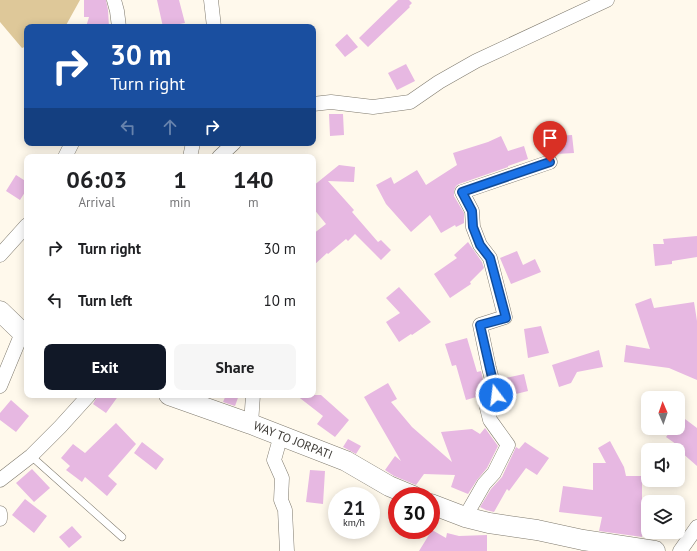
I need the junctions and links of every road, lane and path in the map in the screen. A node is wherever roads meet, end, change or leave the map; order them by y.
1 (114, 0) edge
2 (211, 0) edge
3 (607, 0) edge
4 (119, 24) edge
5 (214, 24) edge
6 (316, 104) edge
7 (231, 146) edge
8 (222, 154) edge
9 (550, 162) dead end
10 (24, 228) edge
11 (0, 255) edge
12 (0, 311) edge
13 (24, 334) edge
14 (24, 337) edge
15 (0, 386) edge
16 (86, 398) edge
17 (177, 398) edge
18 (253, 398) edge
19 (251, 424) junction
20 (281, 436) junction
21 (31, 456) junction
22 (0, 480) edge
23 (391, 487) edge
24 (440, 507) edge
25 (0, 513) edge
26 (466, 517) junction
27 (0, 519) edge
28 (697, 527) edge
29 (122, 537) dead end
30 (286, 551) edge
31 (650, 551) edge
32 (680, 551) edge

1 - 4 street
2 - 5 street
3 - 6 street
7 - 8 street
9 - 26 street
10 - 11 street
12 - 13 street
14 - 15 street
16 - 21 street
17 - 19 street, WAY TO JORPATI
18 - 19 street
19 - 20 street, WAY TO JORPATI
20 - 23 street, WAY TO JORPATI
20 - 30 street
21 - 22 street
21 - 29 lane
24 - 26 street
25 - 27 street
26 - 31 street
28 - 32 street

